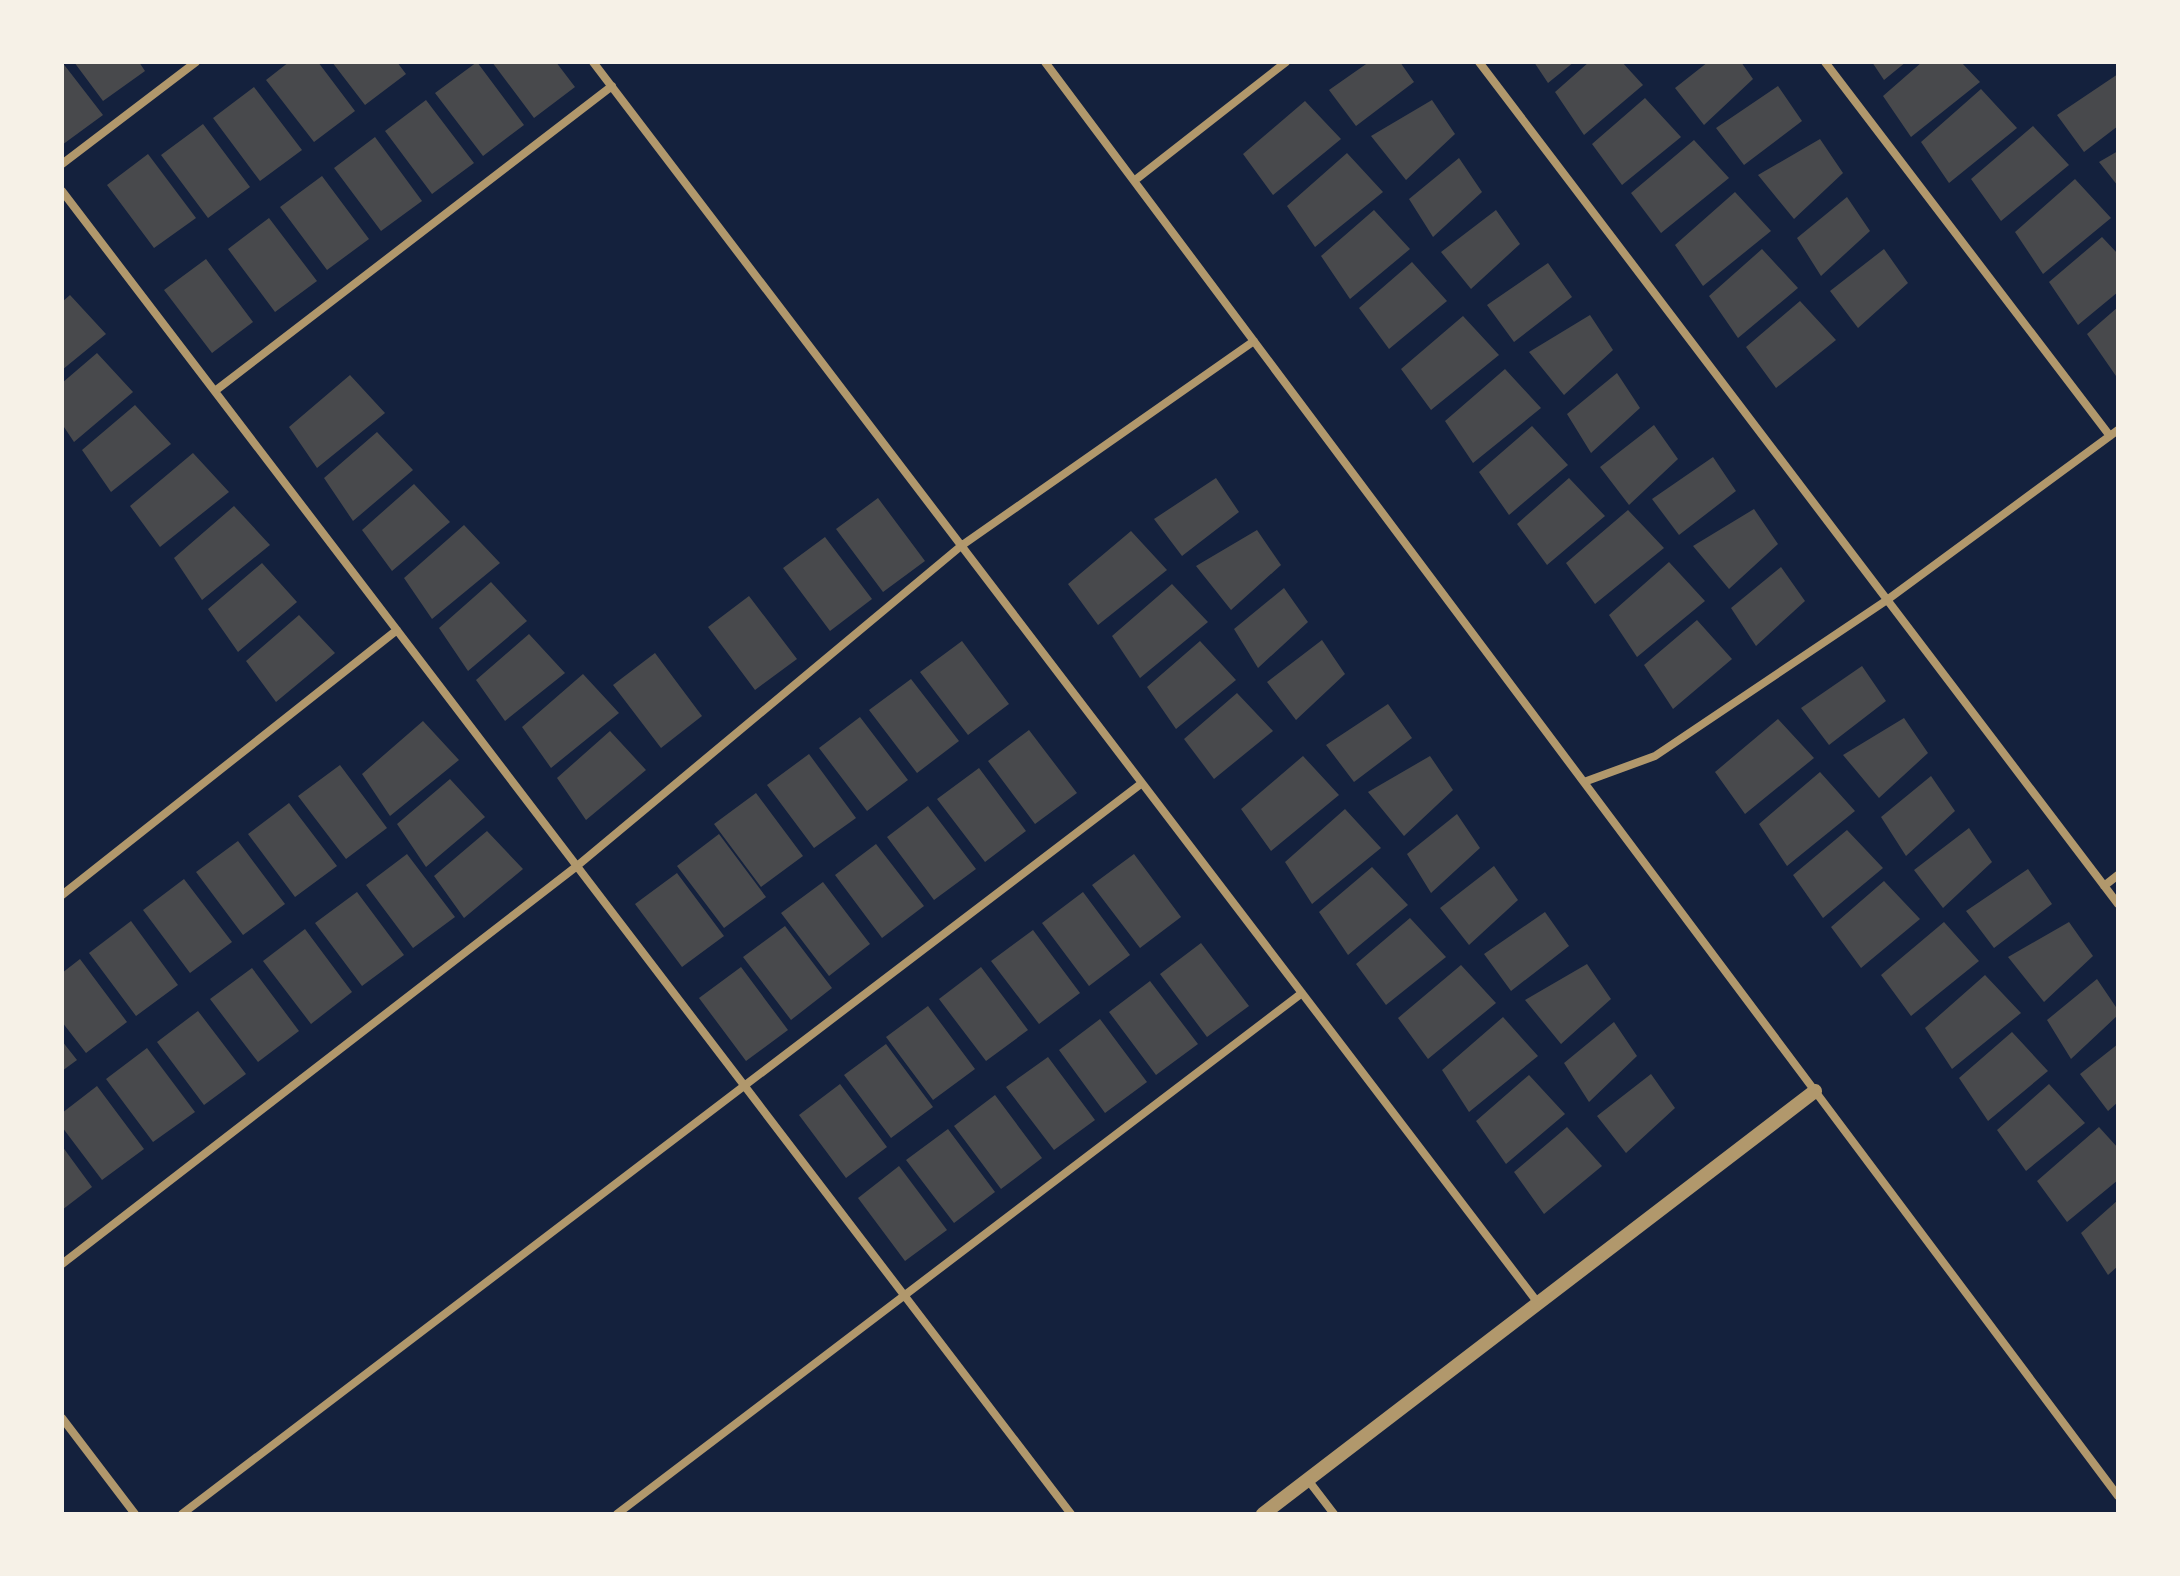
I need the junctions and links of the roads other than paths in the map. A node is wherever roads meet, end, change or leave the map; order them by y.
1 (196, 62) edge
2 (593, 62) edge
3 (1045, 62) edge
4 (1286, 62) edge
5 (1479, 62) edge
6 (1825, 62) edge
7 (612, 86) junction
8 (62, 164) edge
9 (1134, 181) junction
10 (62, 191) edge
11 (1254, 341) junction
12 (215, 391) junction
13 (2114, 433) edge
14 (961, 546) junction
15 (1887, 600) junction
16 (397, 630) junction
17 (1584, 782) junction
18 (1142, 783) junction
19 (577, 866) junction
20 (2118, 875) edge
21 (2104, 886) junction
22 (62, 895) edge
23 (2118, 904) edge
24 (1302, 993) junction
25 (744, 1086) junction
26 (1815, 1091) junction
27 (62, 1264) edge
28 (904, 1296) junction
29 (1538, 1303) junction
30 (62, 1418) edge
31 (1308, 1480) junction
32 (2118, 1496) edge
33 (135, 1514) edge
34 (182, 1514) edge
35 (617, 1514) edge
36 (1071, 1514) edge
37 (1263, 1514) edge
38 (1334, 1514) edge

1 - 8 street
2 - 7 street
3 - 9 street
4 - 9 street
5 - 15 street
6 - 13 street
7 - 12 street
7 - 14 street
9 - 11 street
10 - 12 street
11 - 14 street
11 - 17 street
12 - 16 street
13 - 15 street
14 - 18 street
14 - 19 street
15 - 17 street
15 - 21 street
16 - 19 street
16 - 22 street
17 - 26 street
18 - 24 street
18 - 25 street
19 - 25 street
19 - 27 street
20 - 21 street
21 - 23 street
24 - 28 street
24 - 29 street
25 - 28 street
25 - 34 street
26 - 29 street
26 - 32 street
28 - 35 street
28 - 36 street
29 - 31 street
30 - 33 street
31 - 37 street
31 - 38 street

